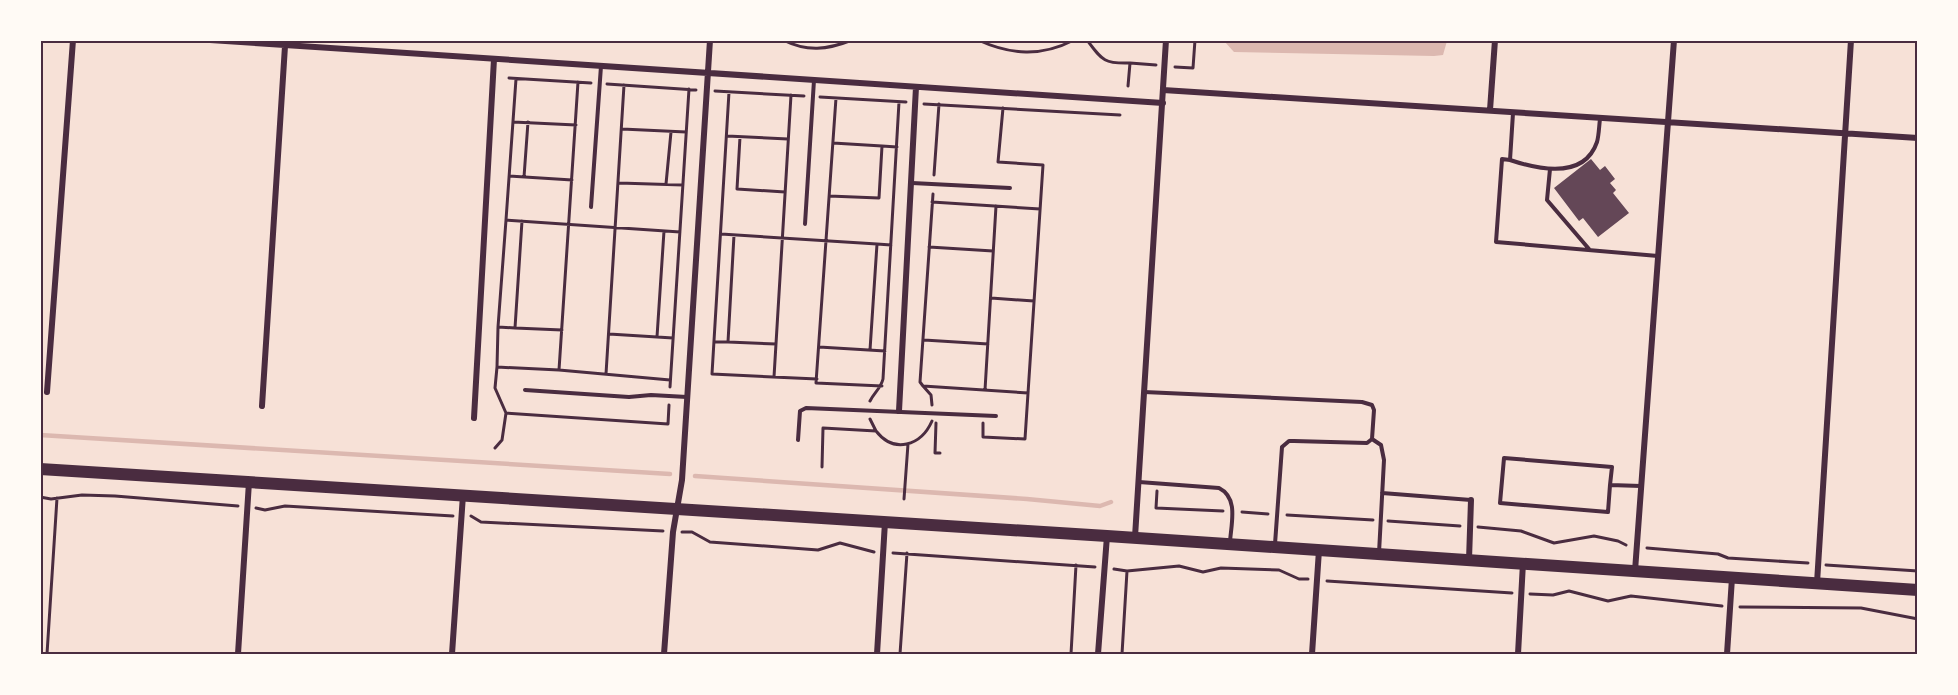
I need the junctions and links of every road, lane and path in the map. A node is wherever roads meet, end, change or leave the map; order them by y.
1 (73, 40) edge
2 (210, 40) edge
3 (710, 40) edge
4 (783, 40) edge
5 (852, 40) edge
6 (978, 40) edge
7 (1074, 40) edge
8 (1087, 40) edge
9 (1166, 40) edge
10 (1495, 40) edge
11 (1674, 40) edge
12 (1851, 40) edge
13 (259, 42) edge
14 (285, 45) junction
15 (494, 59) junction
16 (1130, 63) dead end
17 (601, 66) junction
18 (708, 73) junction
19 (516, 79) dead end
20 (814, 80) junction
21 (578, 82) dead end
22 (624, 85) dead end
23 (916, 87) junction
24 (689, 89) dead end
25 (1163, 90) junction
26 (729, 92) dead end
27 (791, 95) dead end
28 (836, 98) dead end
29 (899, 102) dead end
30 (1163, 103) junction
31 (939, 105) dead end
32 (1003, 108) dead end
33 (1490, 110) junction
34 (1513, 113) junction
35 (1600, 119) junction
36 (513, 122) junction
37 (528, 122) junction
38 (1669, 123) junction
39 (576, 125) junction
40 (621, 129) junction
41 (671, 132) junction
42 (686, 132) junction
43 (1845, 134) junction
44 (727, 136) junction
45 (740, 137) junction
46 (1917, 138) edge
47 (788, 140) junction
48 (833, 143) junction
49 (882, 146) junction
50 (897, 147) junction
51 (1510, 160) junction
52 (1550, 169) junction
53 (509, 176) junction
54 (524, 177) junction
55 (572, 180) junction
56 (618, 183) junction
57 (911, 183) junction
58 (666, 184) junction
59 (933, 184) junction
60 (683, 185) junction
61 (1010, 188) dead end
62 (785, 192) junction
63 (829, 196) junction
64 (932, 202) junction
65 (996, 206) junction
66 (591, 207) dead end
67 (1040, 209) junction
68 (506, 220) junction
69 (522, 221) junction
70 (805, 224) dead end
71 (569, 225) junction
72 (615, 228) junction
73 (664, 231) junction
74 (680, 232) junction
75 (721, 234) junction
76 (734, 235) junction
77 (782, 237) junction
78 (826, 240) junction
79 (877, 244) junction
80 (891, 245) junction
81 (929, 247) junction
82 (1589, 250) junction
83 (993, 251) junction
84 (1659, 256) junction
85 (990, 298) junction
86 (1034, 301) junction
87 (498, 327) junction
88 (515, 328) junction
89 (562, 330) junction
90 (609, 334) junction
91 (657, 337) junction
92 (673, 338) junction
93 (923, 340) junction
94 (714, 342) junction
95 (728, 342) junction
96 (776, 344) junction
97 (988, 344) junction
98 (819, 347) junction
99 (870, 350) junction
100 (885, 351) junction
101 (497, 367) junction
102 (560, 370) junction
103 (606, 374) junction
104 (774, 377) junction
105 (817, 379) junction
106 (670, 380) junction
107 (882, 386) junction
108 (923, 386) junction
109 (525, 390) dead end
110 (985, 390) junction
111 (48, 392) dead end
112 (1028, 393) junction
113 (1144, 393) junction
114 (669, 396) junction
115 (687, 397) junction
116 (262, 406) dead end
117 (868, 410) junction
118 (898, 411) junction
119 (933, 412) junction
120 (507, 413) junction
121 (996, 416) dead end
122 (474, 418) dead end
123 (983, 420) dead end
124 (876, 431) junction
125 (1372, 439) junction
126 (798, 440) dead end
127 (908, 444) junction
128 (495, 448) dead end
129 (940, 453) dead end
130 (822, 467) dead end
131 (40, 469) edge
132 (249, 482) junction
133 (1139, 482) junction
134 (1158, 483) junction
135 (1610, 485) junction
136 (1642, 486) junction
137 (1382, 493) junction
138 (463, 495) junction
139 (40, 497) edge
140 (57, 498) junction
141 (904, 499) dead end
142 (1471, 500) joint
143 (248, 508) junction
144 (677, 509) junction
145 (1232, 512) junction
146 (1277, 514) junction
147 (461, 517) junction
148 (1381, 520) junction
149 (885, 522) junction
150 (1470, 527) junction
151 (672, 532) junction
152 (1107, 536) junction
153 (1135, 538) junction
154 (1230, 544) junction
155 (1275, 547) junction
156 (1637, 547) junction
157 (1319, 550) junction
158 (883, 553) junction
159 (907, 554) junction
160 (1379, 554) junction
161 (1469, 560) junction
162 (1523, 563) junction
163 (1818, 564) junction
164 (1076, 565) junction
165 (1104, 568) junction
166 (1127, 571) junction
167 (1635, 571) junction
168 (1917, 571) edge
169 (1732, 578) junction
170 (1317, 579) junction
171 (1816, 584) junction
172 (1917, 590) edge
173 (1521, 593) junction
174 (1730, 606) junction
175 (1917, 619) edge
176 (46, 654) edge
177 (238, 654) edge
178 (452, 654) edge
179 (664, 654) edge
180 (877, 654) edge
181 (900, 654) edge
182 (1071, 654) edge
183 (1098, 654) edge
184 (1122, 654) edge
185 (1312, 654) edge
186 (1518, 654) edge
187 (1727, 654) edge

1 - 111 street
2 - 13 street
3 - 18 street
4 - 5 path
6 - 7 path
8 - 16 path
9 - 25 street
10 - 33 street
11 - 38 street
12 - 43 street
13 - 14 street
14 - 15 street
14 - 116 street
15 - 17 street
15 - 122 street
17 - 18 street
17 - 66 lane
18 - 20 street
18 - 115 street
19 - 36 path
20 - 23 street
20 - 70 lane
21 - 39 path
22 - 40 path
23 - 30 street
23 - 57 street
24 - 42 path
25 - 30 street
25 - 33 street
26 - 44 path
27 - 47 path
28 - 48 path
29 - 50 path
30 - 113 street
31 - 59 path
32 - 67 path
33 - 34 street
34 - 35 street
34 - 51 lane
35 - 38 street
35 - 52 lane
36 - 37 path
36 - 53 path
37 - 39 path
37 - 54 path
38 - 43 street
38 - 84 street
39 - 55 path
40 - 41 path
40 - 56 path
41 - 42 path
41 - 58 path
42 - 60 path
43 - 46 street
43 - 163 street
44 - 45 path
44 - 75 path
45 - 47 path
45 - 62 path
47 - 62 path
48 - 49 path
48 - 63 path
49 - 50 path
49 - 63 path
50 - 80 path
51 - 52 lane
51 - 82 lane
52 - 82 lane
53 - 54 path
53 - 68 path
54 - 55 path
55 - 71 path
56 - 58 path
56 - 72 path
57 - 59 lane
57 - 118 street
58 - 60 path
59 - 61 lane
59 - 64 path
60 - 74 path
62 - 77 path
63 - 78 path
64 - 65 path
64 - 81 path
65 - 67 path
65 - 83 path
67 - 86 path
68 - 69 path
68 - 87 path
69 - 71 path
69 - 88 path
71 - 72 path
71 - 89 path
72 - 73 path
72 - 90 path
73 - 74 path
73 - 91 path
74 - 92 path
75 - 76 path
75 - 94 path
76 - 77 path
76 - 95 path
77 - 78 path
77 - 96 path
78 - 79 path
78 - 98 path
79 - 80 path
79 - 99 path
80 - 100 path
81 - 83 path
81 - 93 path
82 - 84 lane
83 - 85 path
84 - 136 street
85 - 86 path
85 - 97 path
86 - 112 path
87 - 88 path
87 - 101 path
88 - 89 path
89 - 102 path
90 - 91 path
90 - 103 path
91 - 92 path
92 - 106 path
93 - 97 path
93 - 108 path
94 - 95 path
94 - 104 path
95 - 96 path
96 - 104 path
97 - 110 path
98 - 99 path
98 - 105 path
99 - 100 path
100 - 107 path
101 - 102 path
101 - 120 path
102 - 103 path
103 - 106 path
104 - 105 path
105 - 107 path
106 - 114 path
107 - 117 path
108 - 110 path
108 - 119 path
109 - 114 lane
110 - 112 path
112 - 123 path
113 - 125 lane
113 - 133 street
114 - 115 lane
114 - 120 path
115 - 144 street
117 - 118 lane
117 - 124 path
117 - 126 lane
118 - 119 lane
119 - 121 lane
120 - 128 path
124 - 127 path
124 - 130 path
125 - 137 lane
125 - 146 lane
127 - 129 path
127 - 141 path
131 - 132 main road
132 - 138 main road
132 - 143 street
133 - 134 lane
133 - 153 street
134 - 145 lane
134 - 145 path
135 - 135 lane
135 - 136 lane
136 - 156 street
137 - 142 lane
137 - 148 lane
138 - 144 main road
138 - 147 street
139 - 140 path
140 - 143 path
140 - 176 path
142 - 150 street
143 - 147 path
143 - 177 street
144 - 149 main road
144 - 151 street
145 - 146 path
145 - 154 lane
146 - 148 path
146 - 155 lane
147 - 151 path
147 - 178 street
148 - 150 path
148 - 160 lane
149 - 152 main road
149 - 158 street
150 - 156 path
150 - 161 street
151 - 158 path
151 - 179 street
152 - 153 main road
152 - 165 street
153 - 154 main road
154 - 155 main road
155 - 157 main road
156 - 163 path
156 - 167 street
157 - 160 main road
157 - 170 street
158 - 159 path
158 - 180 street
159 - 164 path
159 - 181 path
160 - 161 main road
161 - 162 main road
162 - 167 main road
162 - 173 street
163 - 168 path
163 - 171 street
164 - 165 path
164 - 182 path
165 - 166 path
165 - 183 street
166 - 170 path
166 - 184 path
167 - 169 main road
169 - 171 main road
169 - 174 street
170 - 173 path
170 - 185 street
171 - 172 main road
173 - 174 path
173 - 186 street
174 - 175 path
174 - 187 street

